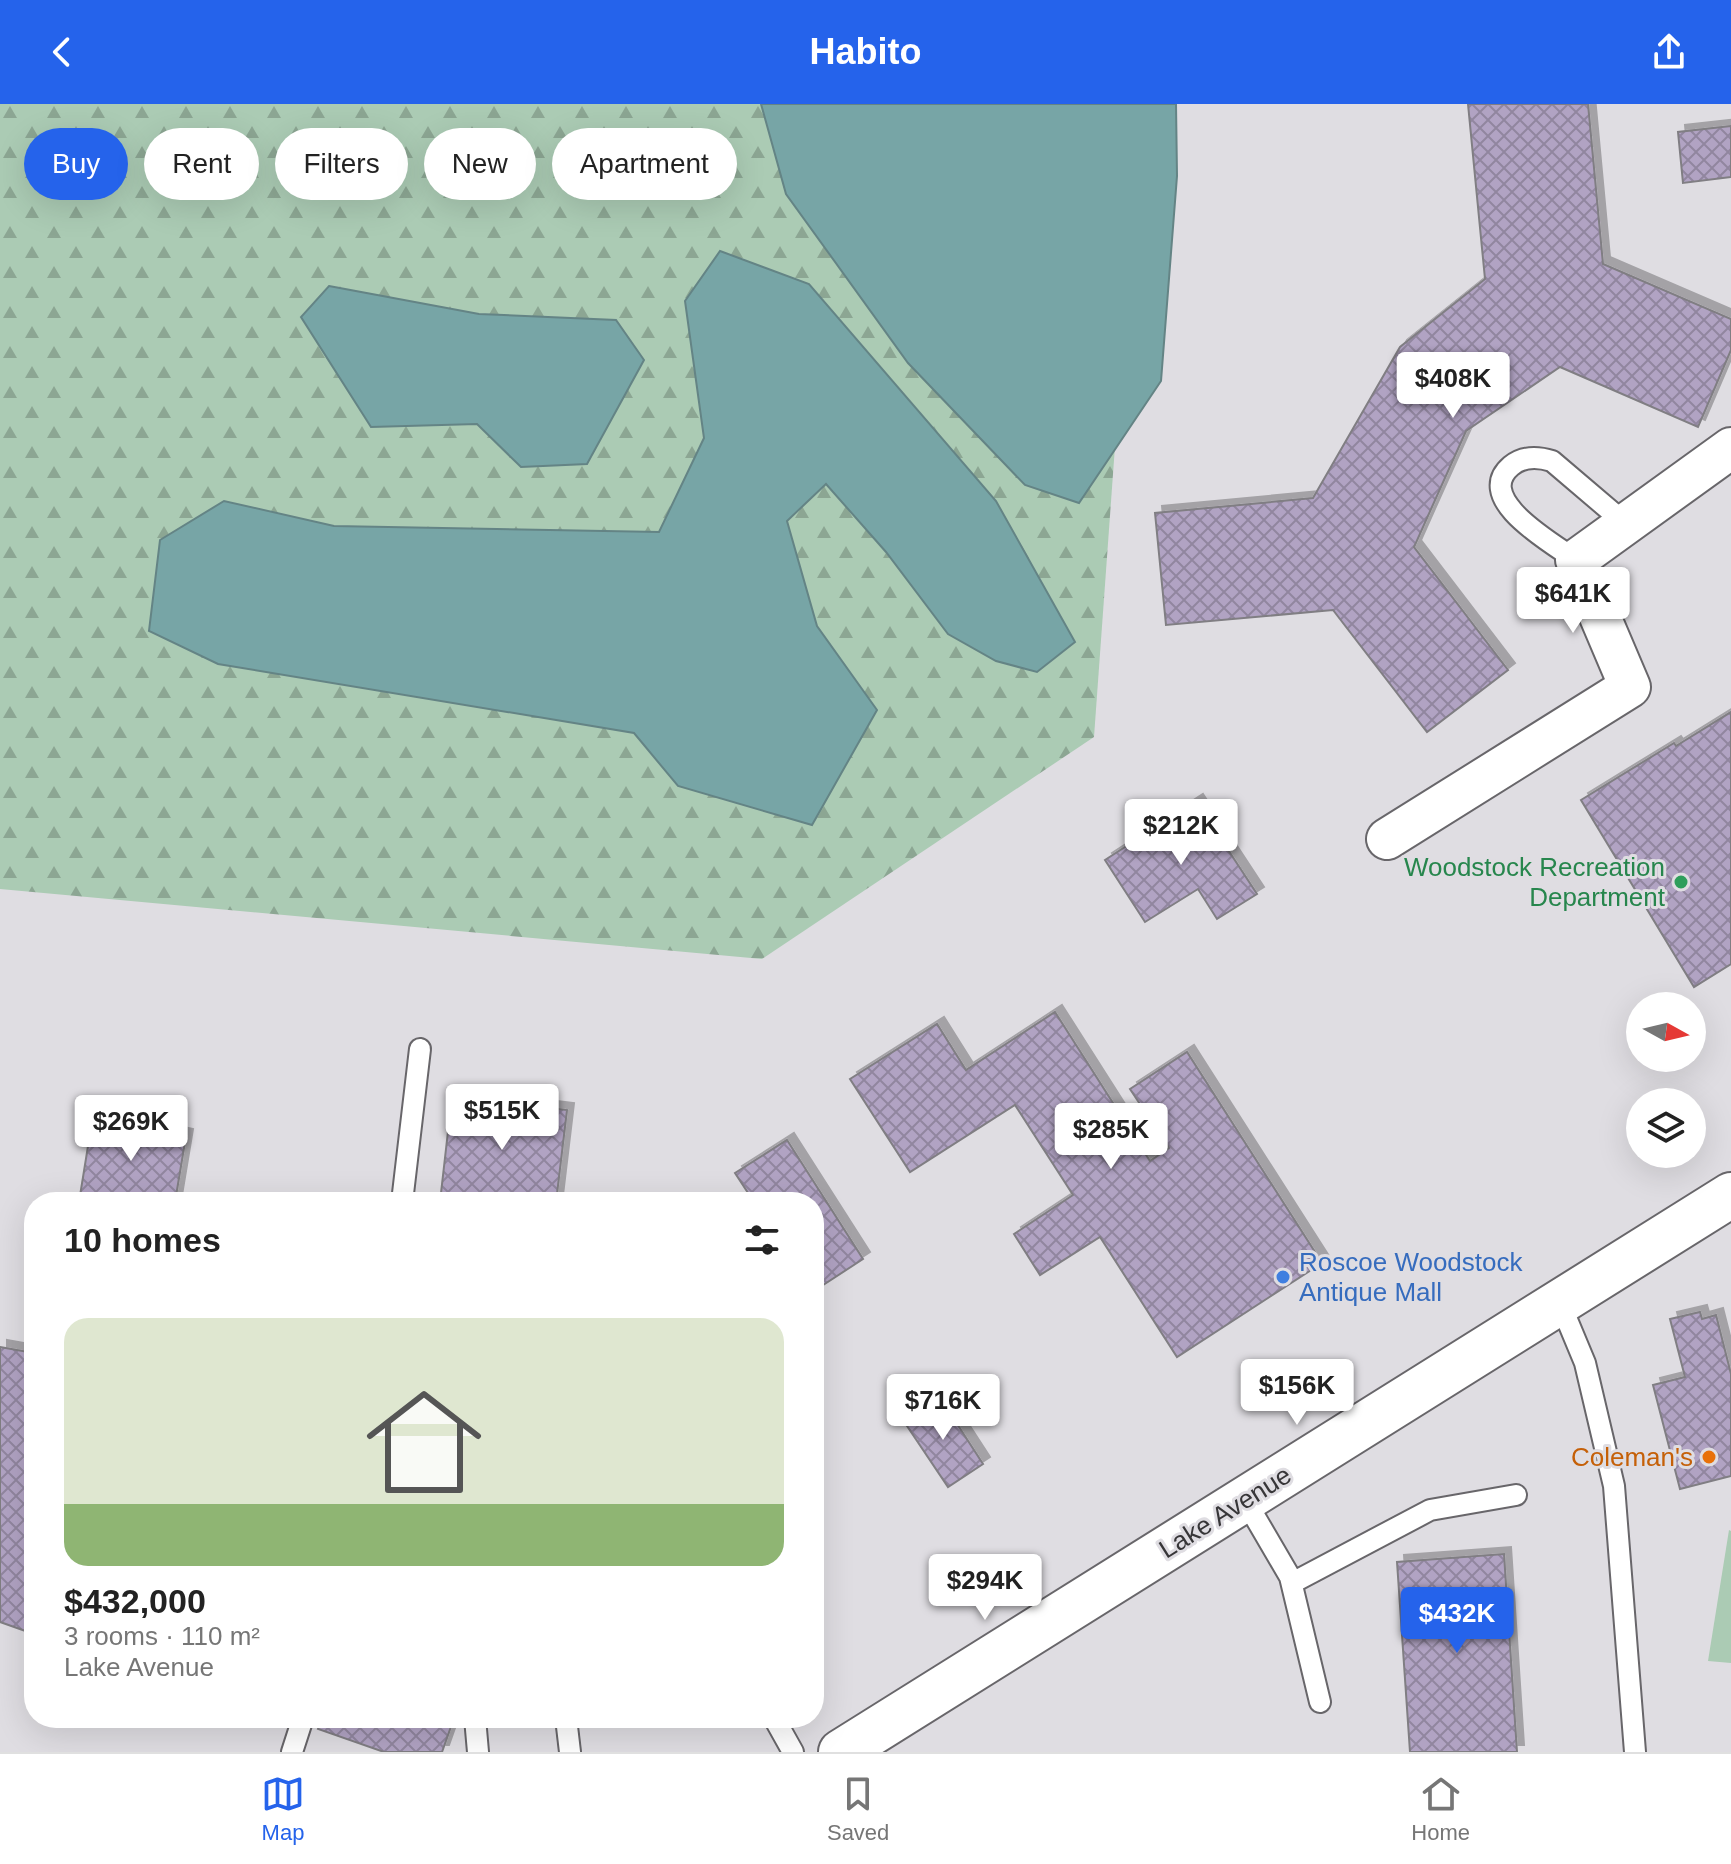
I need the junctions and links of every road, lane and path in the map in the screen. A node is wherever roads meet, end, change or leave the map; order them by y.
1 (1731, 448) edge
2 (1626, 524) junction
3 (1576, 560) junction
4 (1387, 839) dead end
5 (420, 1049) dead end
6 (403, 1192) edge
7 (1731, 1195) edge
8 (1560, 1303) junction
9 (1516, 1495) dead end
10 (1245, 1500) junction
11 (1292, 1583) junction
12 (1320, 1702) dead end
13 (300, 1728) edge
14 (476, 1728) edge
15 (567, 1728) edge
16 (780, 1728) edge
17 (292, 1752) edge
18 (478, 1752) edge
19 (570, 1752) edge
20 (793, 1752) edge
21 (841, 1752) edge
22 (1635, 1752) edge

1 - 2 street
2 - 3 street
2 - 3 lane
3 - 4 street
5 - 6 lane
7 - 8 street, Lake Avenue
8 - 10 street, Lake Avenue
8 - 22 lane
9 - 11 lane
10 - 11 lane
10 - 21 street, Lake Avenue
11 - 12 lane
13 - 17 lane
14 - 18 lane
15 - 19 lane
16 - 20 lane

